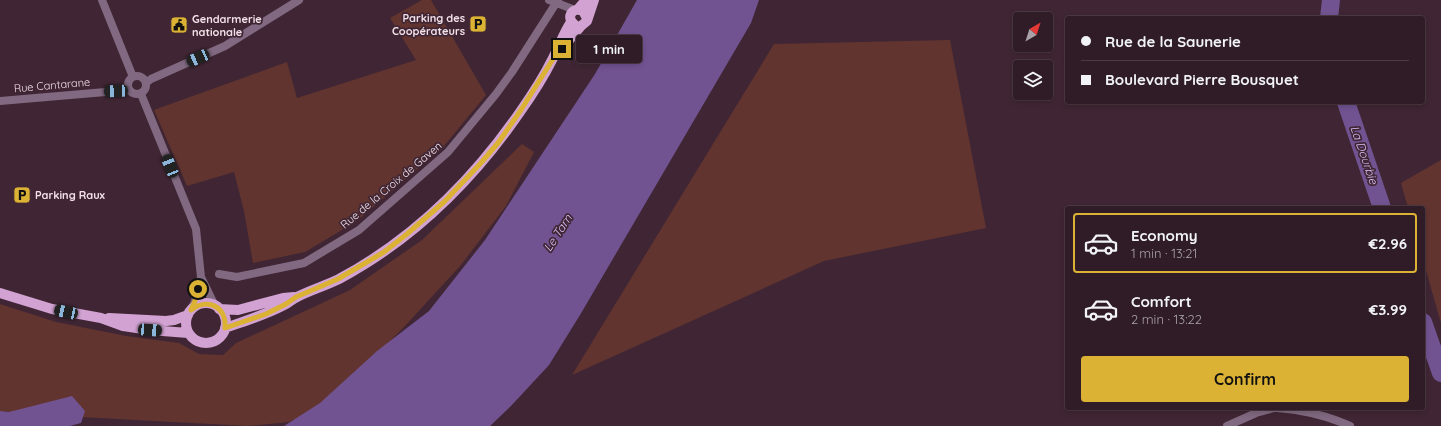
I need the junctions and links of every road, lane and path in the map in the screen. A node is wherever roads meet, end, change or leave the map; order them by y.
1 (102, 0) edge
2 (298, 0) edge
3 (586, 0) edge
4 (594, 0) edge
5 (555, 1) edge
6 (577, 10) junction
7 (577, 22) junction
8 (133, 77) junction
9 (146, 83) junction
10 (129, 90) junction
11 (141, 94) junction
12 (0, 101) edge
13 (219, 274) dead end
14 (202, 277) junction
15 (0, 294) edge
16 (296, 297) junction
17 (217, 308) junction
18 (190, 312) junction
19 (101, 318) junction
20 (225, 328) junction
21 (188, 333) junction
22 (1267, 410) edge
23 (1294, 410) edge
24 (1227, 426) edge
25 (1350, 426) edge

1 - 8 street
2 - 9 street
3 - 6 main road
4 - 7 main road
5 - 6 street
5 - 7 street
5 - 13 street, Rue de la Croix de Gaven
6 - 7 main road
6 - 7 main road
7 - 16 main road
8 - 9 street
8 - 10 street
9 - 11 street
10 - 11 street
10 - 12 street, Rue Cantarane
11 - 14 street
14 - 17 street
14 - 18 street
15 - 19 main road
16 - 17 main road
16 - 20 main road
17 - 18 main road
17 - 20 main road
18 - 19 main road
18 - 21 main road
19 - 21 main road
20 - 21 main road
22 - 24 street
23 - 25 street

